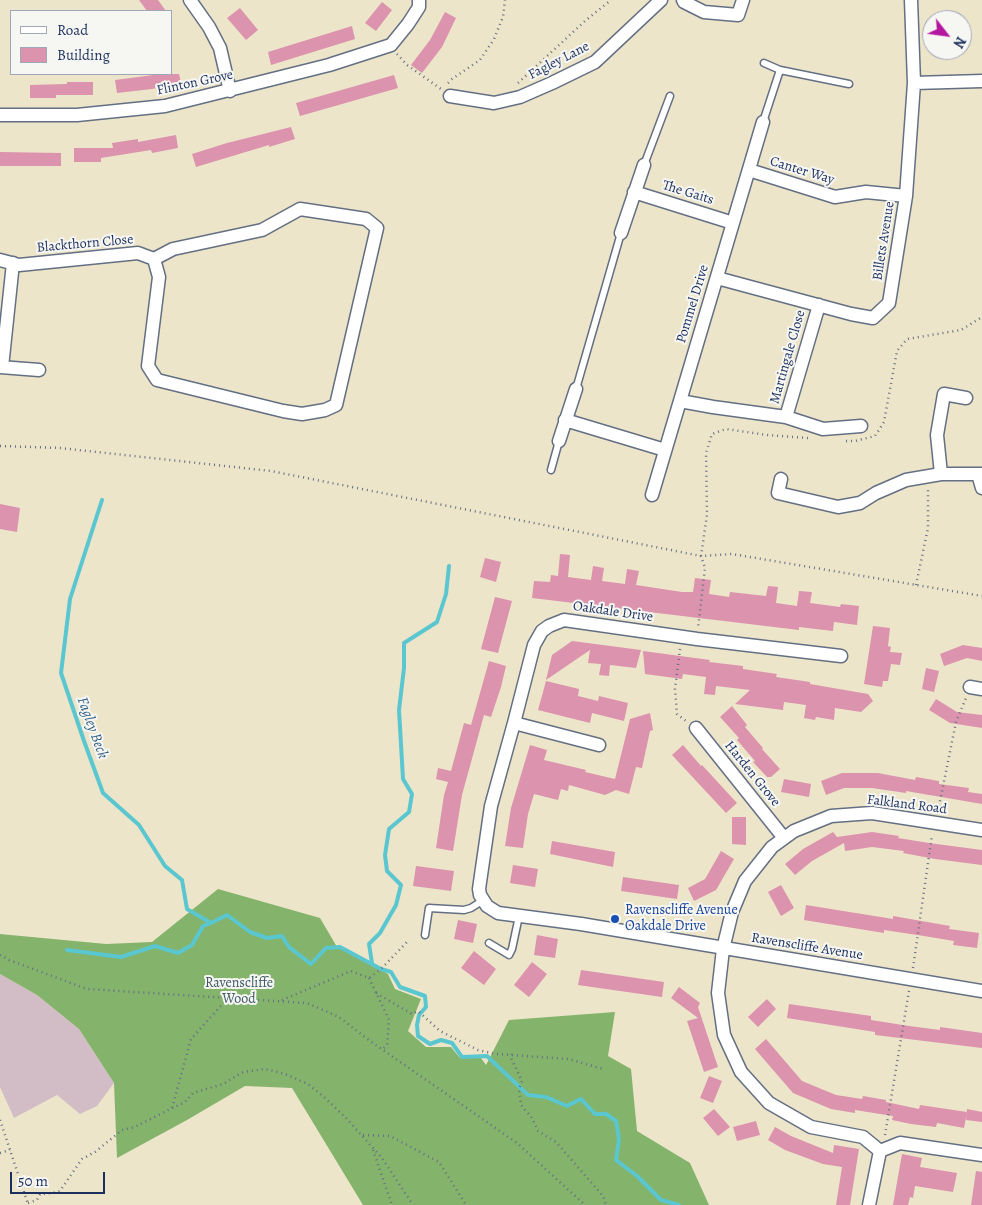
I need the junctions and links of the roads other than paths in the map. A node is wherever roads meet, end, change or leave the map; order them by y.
1 (419, 0) edge
2 (661, 0) edge
3 (683, 0) edge
4 (743, 0) edge
5 (910, 0) edge
6 (192, 1) edge
7 (764, 63) dead end
8 (780, 70) junction
9 (982, 80) edge
10 (914, 83) junction
11 (849, 84) dead end
12 (230, 91) junction
13 (450, 96) dead end
14 (670, 96) dead end
15 (0, 115) edge
16 (763, 122) joint
17 (644, 165) joint
18 (749, 170) junction
19 (634, 192) junction
20 (906, 196) junction
21 (733, 222) junction
22 (621, 233) joint
23 (154, 259) junction
24 (0, 260) edge
25 (13, 263) junction
26 (717, 278) junction
27 (819, 305) junction
28 (1, 367) edge
29 (39, 370) dead end
30 (576, 389) joint
31 (966, 398) dead end
32 (680, 401) junction
33 (786, 416) junction
34 (565, 420) junction
35 (861, 426) dead end
36 (560, 441) joint
37 (665, 450) junction
38 (551, 470) dead end
39 (941, 474) junction
40 (980, 474) edge
41 (780, 479) dead end
42 (982, 488) edge
43 (652, 495) dead end
44 (841, 656) dead end
45 (514, 723) junction
46 (696, 728) road end
47 (599, 745) dead end
48 (982, 830) edge
49 (784, 838) junction
50 (482, 901) junction
51 (519, 916) junction
52 (425, 934) dead end
53 (489, 943) dead end
54 (723, 949) junction
55 (982, 991) edge
56 (880, 1151) junction
57 (982, 1156) edge
58 (869, 1205) edge

1 - 12 street, Flinton Grove
2 - 13 street, Fagley Lane
3 - 4 street
5 - 10 street, Billets Avenue
6 - 12 street
7 - 8 lane
8 - 11 lane
8 - 16 lane
9 - 10 street
10 - 20 street, Billets Avenue
12 - 15 street, Flinton Grove
14 - 17 lane
16 - 18 street, Pommel Drive
17 - 19 street
18 - 20 street, Canter Way
18 - 21 street, Pommel Drive
19 - 21 street, The Gaits
19 - 22 street
20 - 27 street, Billets Avenue
21 - 26 street, Pommel Drive
22 - 30 lane
23 - 23 street
23 - 25 street, Blackthorn Close
24 - 25 street, Blackthorn Close
25 - 28 street
26 - 27 street, Billets Avenue
26 - 32 street, Pommel Drive
27 - 33 street, Martingale Close
28 - 29 street
30 - 34 street
31 - 39 street
32 - 33 street
32 - 37 street, Pommel Drive
33 - 35 street
34 - 36 street
34 - 37 street
36 - 38 lane
37 - 43 street, Pommel Drive
39 - 40 street
39 - 41 street
40 - 42 street
44 - 45 street, Oakdale Drive
45 - 47 street
45 - 50 street, Oakdale Drive
46 - 49 street, Harden Grove
48 - 49 street, Falkland Road
49 - 54 street, Falkland Road
50 - 51 street, Ravenscliffe Avenue
50 - 52 lane
51 - 53 lane
51 - 54 street, Ravenscliffe Avenue
54 - 55 street, Ravenscliffe Avenue
54 - 56 street, Falkland Road
56 - 57 street
56 - 58 street

